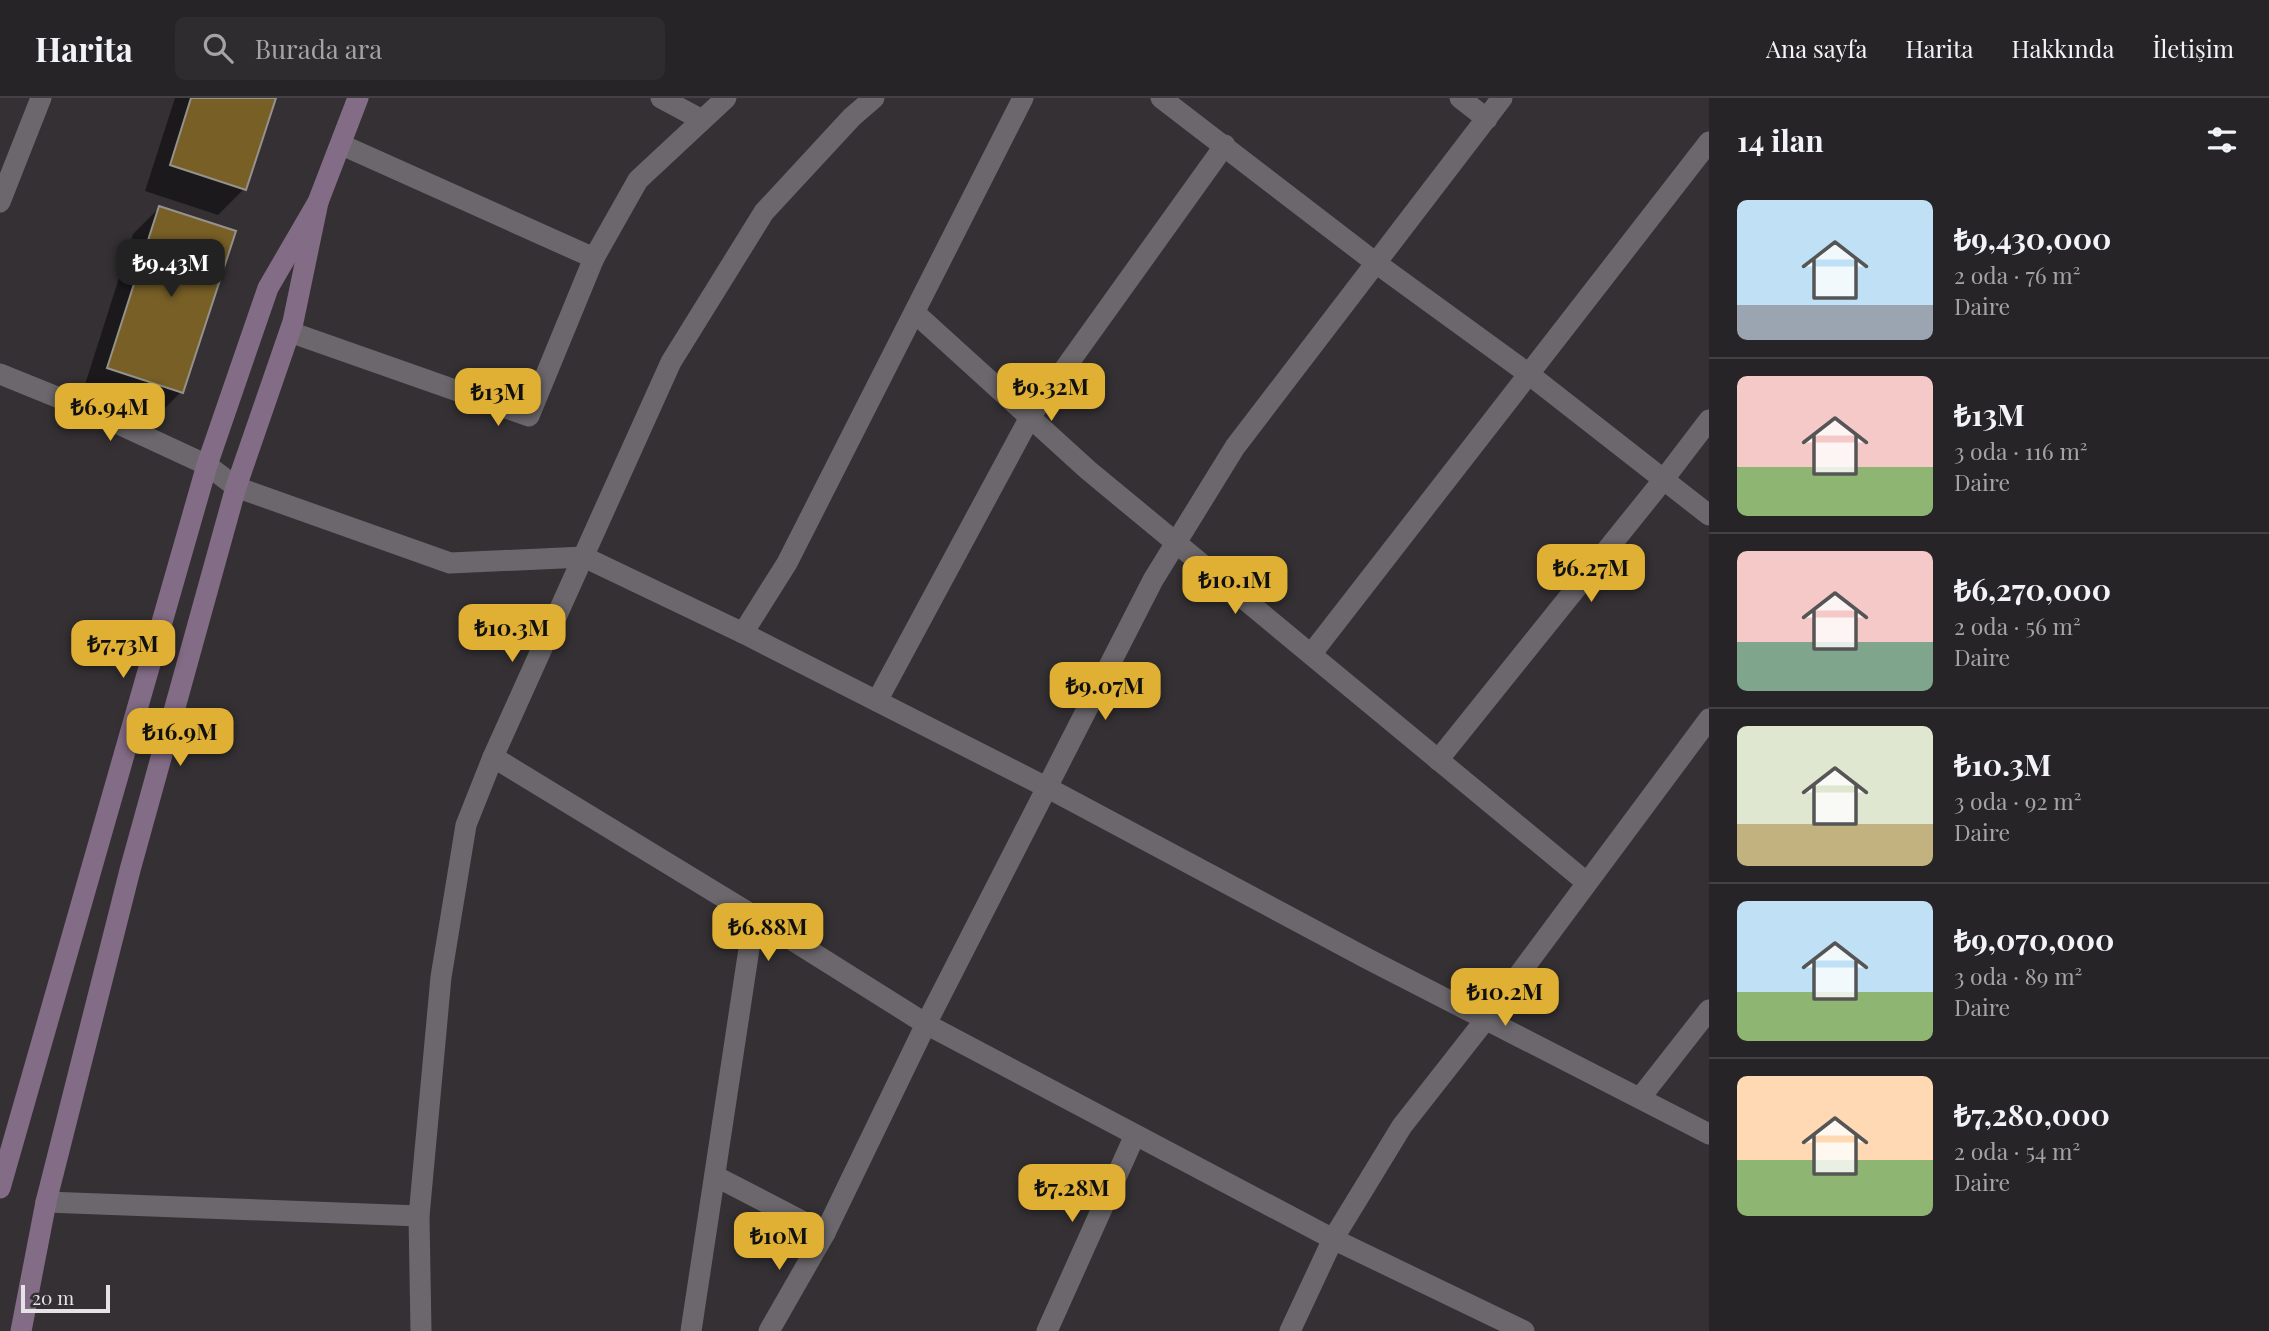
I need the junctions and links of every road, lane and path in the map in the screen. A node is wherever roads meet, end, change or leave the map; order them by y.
1 (40, 98) edge
2 (358, 98) edge
3 (661, 98) edge
4 (726, 98) edge
5 (874, 98) edge
6 (1023, 98) edge
7 (1161, 98) edge
8 (1460, 98) edge
9 (1502, 98) edge
10 (1487, 119) junction
11 (702, 120) junction
12 (1709, 142) edge
13 (342, 145) junction
14 (1225, 145) junction
15 (0, 202) edge
16 (318, 202) junction
17 (594, 258) junction
18 (1376, 263) junction
19 (915, 313) junction
20 (290, 332) junction
21 (0, 374) edge
22 (1530, 375) junction
23 (1030, 417) junction
24 (1709, 420) edge
25 (207, 465) junction
26 (1664, 479) junction
27 (236, 487) junction
28 (1709, 515) edge
29 (1175, 541) junction
30 (584, 557) junction
31 (743, 633) junction
32 (1312, 653) junction
33 (877, 701) junction
34 (1709, 719) edge
35 (493, 757) junction
36 (1438, 760) junction
37 (1048, 789) junction
38 (1586, 882) junction
39 (754, 916) junction
40 (1709, 1010) edge
41 (1486, 1019) junction
42 (926, 1024) junction
43 (1640, 1098) junction
44 (1709, 1133) edge
45 (1135, 1135) junction
46 (715, 1176) junction
47 (0, 1188) edge
48 (46, 1202) junction
49 (419, 1216) junction
50 (825, 1233) junction
51 (1333, 1240) junction
52 (21, 1331) edge
53 (421, 1331) edge
54 (691, 1331) edge
55 (769, 1331) edge
56 (1047, 1331) edge
57 (1290, 1331) edge
58 (1524, 1331) edge

1 - 15 street
2 - 13 main road
3 - 11 street
4 - 11 street
5 - 30 street
6 - 19 street
7 - 14 street
8 - 10 street
9 - 10 street
10 - 18 street
11 - 17 street
12 - 22 street
13 - 16 main road
13 - 17 street
14 - 18 street
14 - 23 street
16 - 20 main road
16 - 25 main road
17 - 20 street
18 - 22 street
18 - 29 street
19 - 23 street
19 - 31 street
20 - 27 main road
21 - 25 street
22 - 26 street
22 - 32 street
23 - 29 street
23 - 33 street
24 - 26 street
25 - 27 street
25 - 47 main road
26 - 28 street
26 - 36 street
27 - 30 street
27 - 48 main road
29 - 32 street
29 - 37 street
30 - 31 street
30 - 35 street
31 - 33 street
32 - 36 street
33 - 37 street
34 - 38 street
35 - 39 street
35 - 49 street
36 - 38 street
37 - 41 street
37 - 42 street
38 - 41 street
39 - 42 street
39 - 46 street
40 - 43 street
41 - 43 street
41 - 51 street
42 - 45 street
42 - 50 street
43 - 44 street
45 - 51 street
45 - 56 street
46 - 50 street
46 - 54 street
48 - 49 street
48 - 52 main road
49 - 53 street
50 - 55 street
51 - 57 street
51 - 58 street

